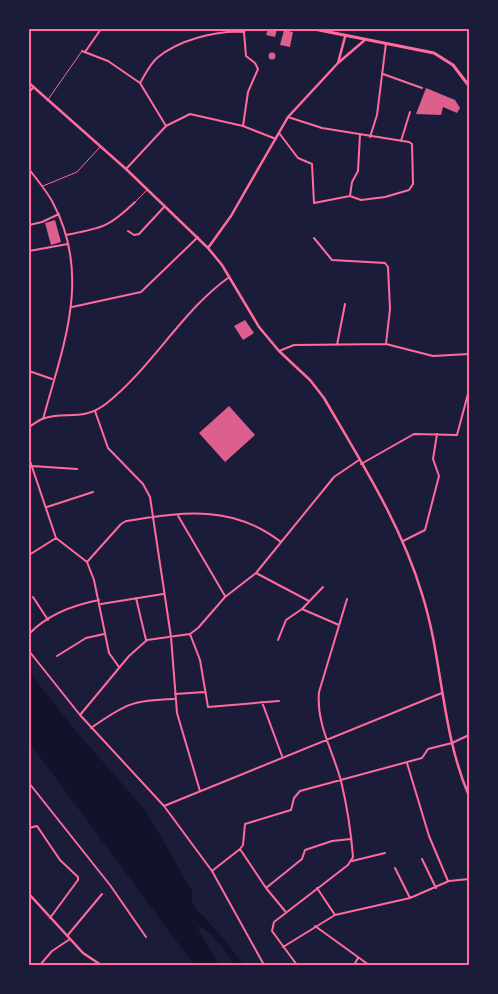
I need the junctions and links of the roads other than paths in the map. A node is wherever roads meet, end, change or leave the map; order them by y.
1 (101, 29) edge
2 (314, 29) edge
3 (344, 29) edge
4 (245, 30) edge
5 (345, 36) junction
6 (366, 39) junction
7 (386, 42) junction
8 (84, 52) junction
9 (338, 63) junction
10 (383, 74) junction
11 (140, 83) junction
12 (29, 84) edge
13 (469, 86) edge
14 (33, 88) junction
15 (422, 88) dead end
16 (29, 92) edge
17 (46, 101) junction
18 (410, 112) dead end
19 (288, 117) junction
20 (166, 126) junction
21 (243, 126) junction
22 (279, 133) junction
23 (360, 135) junction
24 (370, 137) junction
25 (276, 139) junction
26 (401, 142) junction
27 (101, 146) junction
28 (29, 169) edge
29 (126, 169) junction
30 (42, 187) junction
31 (147, 189) junction
32 (350, 196) junction
33 (135, 202) joint
34 (165, 206) junction
35 (59, 214) junction
36 (29, 225) edge
37 (128, 231) dead end
38 (66, 235) junction
39 (198, 237) junction
40 (314, 238) dead end
41 (68, 244) junction
42 (208, 248) junction
43 (29, 251) edge
44 (228, 278) junction
45 (345, 304) dead end
46 (72, 307) junction
47 (386, 344) junction
48 (336, 345) junction
49 (279, 351) junction
50 (469, 354) edge
51 (29, 371) edge
52 (53, 380) junction
53 (469, 390) edge
54 (95, 411) junction
55 (43, 418) junction
56 (29, 427) edge
57 (437, 434) junction
58 (29, 458) edge
59 (358, 460) junction
60 (361, 464) junction
61 (32, 466) junction
62 (77, 469) dead end
63 (92, 492) dead end
64 (46, 507) junction
65 (176, 514) junction
66 (154, 517) junction
67 (56, 538) junction
68 (404, 541) junction
69 (281, 542) junction
70 (29, 555) edge
71 (87, 562) junction
72 (256, 573) junction
73 (323, 587) dead end
74 (163, 594) junction
75 (34, 597) dead end
76 (225, 597) junction
77 (136, 598) junction
78 (347, 599) dead end
79 (99, 600) junction
80 (309, 601) junction
81 (100, 604) junction
82 (302, 609) junction
83 (48, 620) junction
84 (339, 625) junction
85 (29, 634) edge
86 (104, 634) junction
87 (190, 634) junction
88 (171, 637) junction
89 (147, 640) junction
90 (278, 640) dead end
91 (29, 652) edge
92 (57, 656) dead end
93 (119, 667) junction
94 (205, 692) junction
95 (442, 693) junction
96 (175, 694) junction
97 (175, 699) junction
98 (280, 701) dead end
99 (262, 702) junction
100 (80, 715) junction
101 (91, 728) junction
102 (469, 735) edge
103 (326, 740) junction
104 (452, 743) junction
105 (283, 757) junction
106 (407, 763) junction
107 (340, 780) junction
108 (29, 783) edge
109 (200, 791) junction
110 (469, 796) edge
111 (164, 806) junction
112 (29, 828) edge
113 (352, 839) junction
114 (240, 849) junction
115 (385, 853) dead end
116 (422, 859) dead end
117 (352, 861) junction
118 (395, 868) dead end
119 (212, 872) junction
120 (469, 879) edge
121 (448, 882) junction
122 (266, 888) junction
123 (317, 888) junction
124 (436, 888) junction
125 (29, 894) edge
126 (102, 894) dead end
127 (410, 898) junction
128 (285, 911) junction
129 (336, 915) junction
130 (50, 918) junction
131 (315, 926) junction
132 (146, 937) dead end
133 (69, 938) junction
134 (284, 947) junction
135 (358, 958) junction
136 (469, 964) edge
137 (40, 965) edge
138 (101, 965) edge
139 (264, 965) edge
140 (297, 965) edge
141 (354, 965) edge
142 (369, 965) edge
143 (464, 965) edge

1 - 8 street
2 - 5 main road
3 - 5 street
4 - 11 street
4 - 21 street
5 - 6 main road
5 - 9 street
6 - 7 main road
6 - 9 street
7 - 10 street
7 - 13 main road
8 - 11 street
8 - 17 lane
9 - 19 street
10 - 15 street
10 - 24 street
11 - 20 street
12 - 14 street
14 - 16 street
14 - 17 street
17 - 27 street
18 - 26 street
19 - 22 street
19 - 23 street
20 - 21 street
20 - 29 street
21 - 25 street
22 - 25 street
22 - 32 street
23 - 24 street
23 - 32 street
24 - 26 street
25 - 42 street
26 - 32 street
27 - 29 street
27 - 30 lane
28 - 30 street
29 - 31 street
30 - 35 street
31 - 33 lane
31 - 34 street
33 - 38 street
34 - 37 street
34 - 39 street
35 - 36 street
35 - 38 street
38 - 41 street
39 - 42 street
39 - 46 street
40 - 47 street
41 - 43 street
41 - 46 street
42 - 44 street
44 - 49 street
44 - 54 street
45 - 48 street
46 - 52 street
47 - 48 street
47 - 50 street
48 - 49 street
49 - 59 street
51 - 52 street
52 - 55 street
53 - 57 street
54 - 55 street
54 - 66 street
55 - 56 street
57 - 60 street
57 - 68 street
58 - 61 street
59 - 60 street
59 - 69 street
60 - 68 street
61 - 62 street
61 - 64 street
63 - 64 street
64 - 67 street
65 - 66 street
65 - 69 street
65 - 76 street
66 - 71 street
66 - 74 street
67 - 70 street
67 - 71 street
68 - 95 street
69 - 72 street
71 - 79 street
72 - 76 street
72 - 80 street
73 - 80 street
74 - 77 street
74 - 88 street
75 - 83 street
76 - 87 street
77 - 81 street
77 - 89 street
78 - 84 street
79 - 81 street
79 - 83 street
80 - 82 street
81 - 86 street
82 - 84 street
82 - 90 street
83 - 85 street
84 - 103 street
86 - 92 street
86 - 93 street
87 - 88 street
87 - 94 street
88 - 89 street
88 - 96 street
89 - 93 street
91 - 100 street
93 - 100 street
94 - 96 street
94 - 99 street
95 - 103 street
95 - 104 street
96 - 97 street
97 - 101 street
97 - 109 street
98 - 99 street
99 - 105 street
100 - 101 street
101 - 111 street
102 - 104 street
103 - 105 street
103 - 107 street
104 - 106 street
104 - 110 street
105 - 109 street
106 - 107 street
106 - 121 street
107 - 113 street
107 - 114 street
108 - 132 street
109 - 111 street
111 - 119 street
112 - 130 street
113 - 117 street
113 - 122 street
114 - 119 street
114 - 122 street
115 - 117 street
116 - 124 street
117 - 123 street
118 - 127 street
119 - 139 street
120 - 121 street
121 - 124 street
122 - 128 street
123 - 128 street
123 - 129 street
124 - 127 street
125 - 130 street
126 - 133 street
127 - 129 street
128 - 134 street
129 - 131 street
130 - 133 street
131 - 134 street
131 - 135 street
133 - 137 street
133 - 138 street
134 - 140 street
135 - 141 street
135 - 142 street
136 - 143 street

